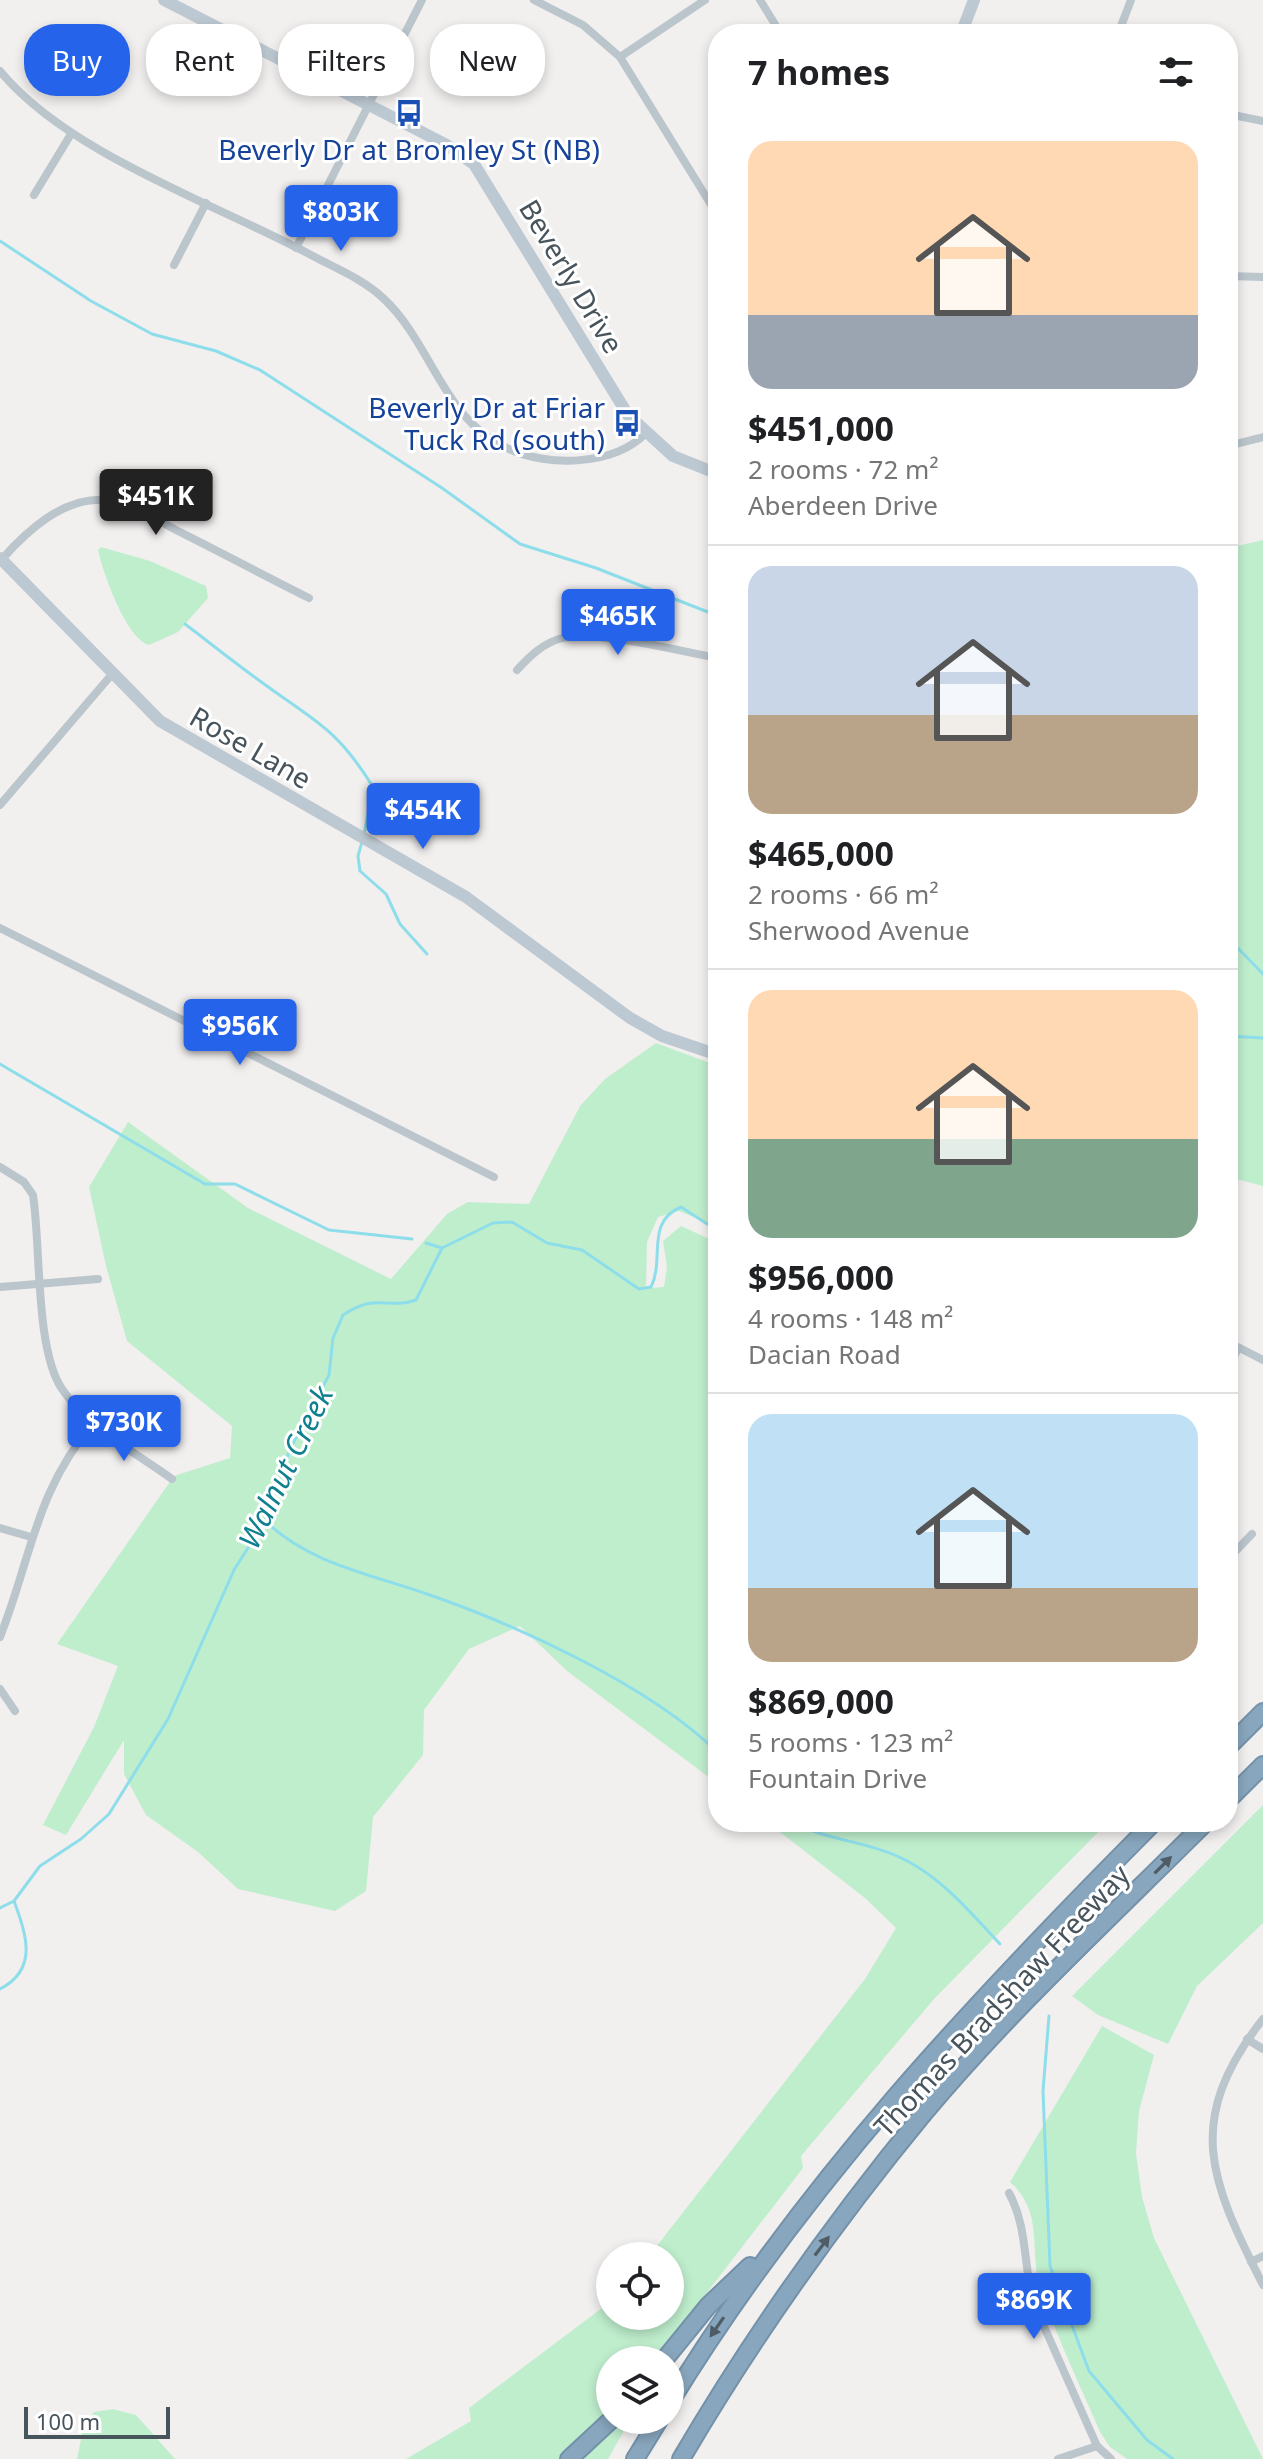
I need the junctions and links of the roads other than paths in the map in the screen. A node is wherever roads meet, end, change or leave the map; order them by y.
1 (164, 0) edge
2 (422, 0) edge
3 (534, 0) edge
4 (705, 0) edge
5 (760, 0) edge
6 (974, 0) edge
7 (1131, 0) edge
8 (775, 24) edge
9 (965, 24) edge
10 (1122, 24) edge
11 (620, 57) junction
12 (0, 71) edge
13 (369, 105) junction
14 (1238, 116) edge
15 (1263, 121) edge
16 (71, 134) junction
17 (34, 195) dead end
18 (708, 200) edge
19 (206, 203) junction
20 (296, 248) junction
21 (174, 265) dead end
22 (1238, 276) edge
23 (1263, 277) edge
24 (646, 433) junction
25 (1263, 437) edge
26 (1238, 443) edge
27 (708, 470) edge
28 (1, 558) edge
29 (309, 598) dead end
30 (708, 656) edge
31 (517, 670) dead end
32 (113, 673) junction
33 (0, 805) edge
34 (0, 928) edge
35 (708, 1052) edge
36 (0, 1167) edge
37 (494, 1177) dead end
38 (98, 1279) dead end
39 (42, 1284) junction
40 (0, 1287) edge
41 (1238, 1348) edge
42 (1263, 1360) edge
43 (94, 1422) junction
44 (172, 1479) dead end
45 (0, 1528) edge
46 (1252, 1534) dead end
47 (31, 1537) junction
48 (1238, 1549) edge
49 (0, 1637) edge
50 (0, 1689) edge
51 (15, 1711) dead end
52 (1263, 1712) edge
53 (1238, 1737) edge
54 (1263, 1765) edge
55 (1238, 1790) edge
56 (1144, 1832) edge
57 (1196, 1832) edge
58 (1263, 2019) edge
59 (1247, 2039) junction
60 (1263, 2049) edge
61 (1009, 2193) dead end
62 (777, 2239) junction
63 (1263, 2256) edge
64 (1251, 2262) junction
65 (1263, 2285) edge
66 (675, 2346) edge
67 (684, 2381) edge
68 (596, 2434) edge
69 (650, 2434) edge
70 (1097, 2446) junction
71 (569, 2459) edge
72 (635, 2459) edge
73 (681, 2459) edge
74 (1058, 2459) edge
75 (1111, 2459) edge

1 - 13 street, Beverly Drive
2 - 13 street
3 - 11 street
4 - 11 street
5 - 8 street
6 - 9 street
7 - 10 street
11 - 18 street
12 - 16 street
13 - 20 street
13 - 24 street, Beverly Drive
14 - 15 street
16 - 17 street
16 - 19 street
19 - 20 street
19 - 21 street
20 - 24 street
22 - 23 street
24 - 27 street, Beverly Drive
25 - 26 street
28 - 29 street
28 - 32 street, Rose Lane
30 - 31 street
32 - 33 street
32 - 35 street, Rose Lane
34 - 37 street
36 - 39 street
38 - 39 street
39 - 40 street
39 - 43 street
41 - 42 street
43 - 44 street
43 - 47 street
45 - 47 street
46 - 48 street
47 - 49 street
50 - 51 street
52 - 53 highway
54 - 55 highway
56 - 62 highway, Thomas Bradshaw Freeway
73 -> 57 highway, Thomas Bradshaw Freeway
58 - 59 street
59 - 60 street
59 - 64 street
61 - 70 street
62 - 66 highway
62 -> 67 highway, Thomas Bradshaw Freeway
63 - 64 street
64 - 65 street
68 - 71 highway
69 - 72 highway
70 - 74 street
70 - 75 street

